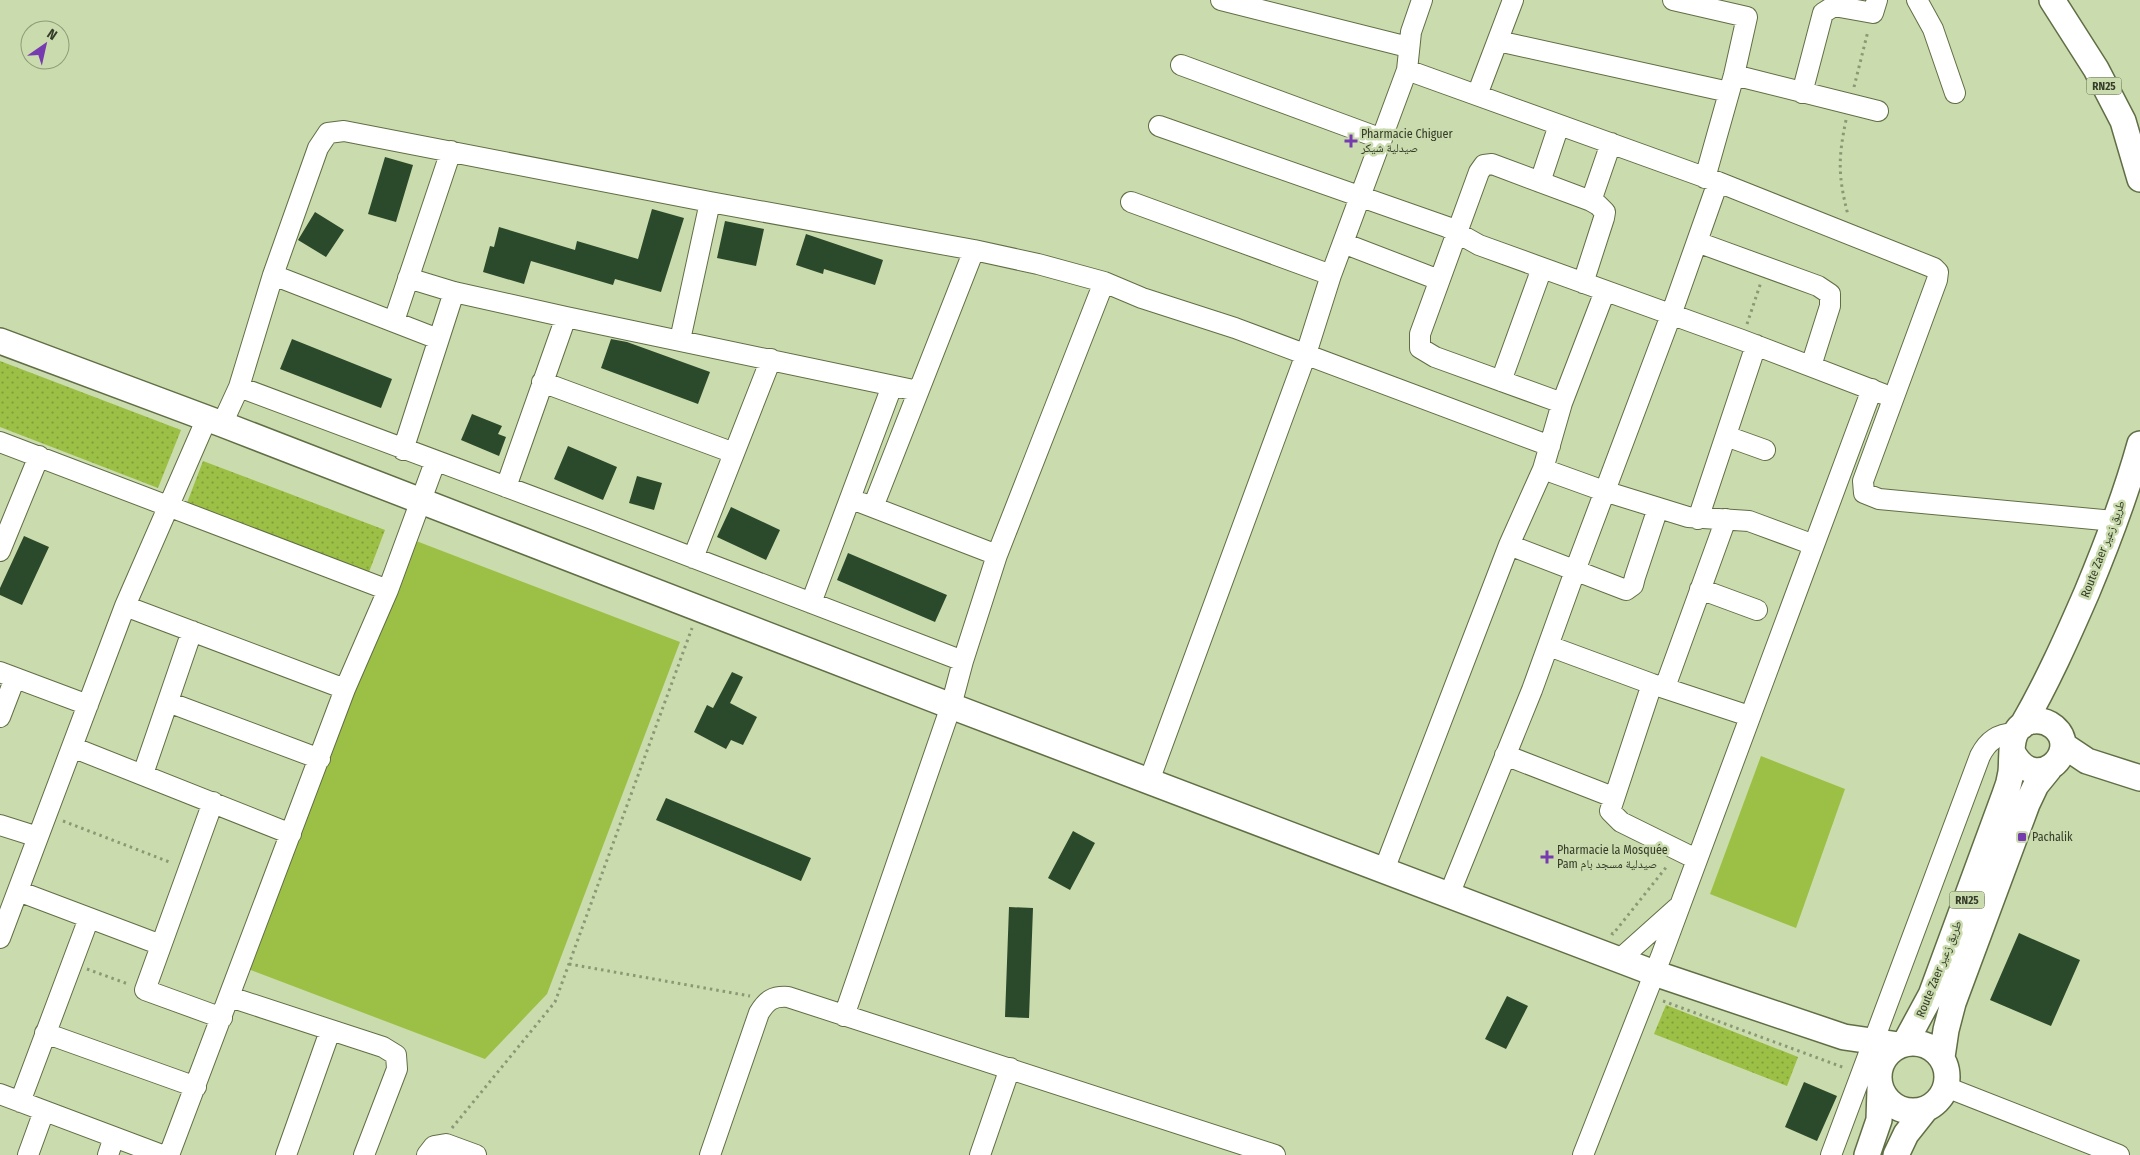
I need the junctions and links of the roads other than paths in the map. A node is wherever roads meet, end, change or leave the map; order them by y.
1 (1221, 0) edge
2 (1422, 0) edge
3 (1513, 0) edge
4 (1673, 0) edge
5 (1877, 0) edge
6 (1917, 0) edge
7 (2052, 0) edge
8 (1749, 8) edge
9 (1498, 40) junction
10 (1408, 47) junction
11 (1180, 65) dead end
12 (1407, 70) junction
13 (1731, 84) junction
14 (1802, 93) junction
15 (1955, 93) dead end
16 (1477, 95) junction
17 (1878, 111) dead end
18 (1559, 125) junction
19 (1159, 126) dead end
20 (1382, 139) junction
21 (1611, 144) junction
22 (451, 151) junction
23 (2140, 179) edge
24 (1712, 180) junction
25 (1540, 182) junction
26 (1361, 196) junction
27 (1591, 201) junction
28 (710, 202) junction
29 (1131, 202) dead end
30 (1458, 232) junction
31 (1697, 242) junction
32 (1343, 243) junction
33 (974, 250) junction
34 (1542, 268) junction
35 (273, 275) junction
36 (1331, 275) junction
37 (408, 278) junction
38 (1439, 280) junction
39 (1104, 282) junction
40 (1583, 283) junction
41 (1605, 291) junction
42 (454, 292) junction
43 (1671, 315) junction
44 (566, 317) junction
45 (394, 321) junction
46 (438, 339) junction
47 (680, 340) junction
48 (0, 341) edge
49 (1749, 343) junction
50 (1306, 354) junction
51 (771, 359) junction
52 (1811, 366) junction
53 (1501, 381) junction
54 (542, 382) junction
55 (892, 386) junction
56 (239, 387) junction
57 (1872, 389) junction
58 (918, 391) junction
59 (1893, 398) junction
60 (1562, 404) junction
61 (214, 421) junction
62 (1726, 436) junction
63 (0, 442) edge
64 (2140, 444) edge
65 (1550, 446) junction
66 (403, 450) junction
67 (1765, 450) dead end
68 (734, 452) junction
69 (39, 456) junction
70 (435, 462) junction
71 (1543, 469) junction
72 (506, 487) junction
73 (1604, 491) junction
74 (850, 498) junction
75 (420, 502) junction
76 (170, 506) junction
77 (873, 507) junction
78 (1658, 508) junction
79 (1698, 519) junction
80 (1726, 519) junction
81 (2114, 521) junction
82 (1509, 545) junction
83 (1814, 545) junction
84 (0, 550) edge
85 (997, 555) junction
86 (693, 558) junction
87 (1575, 571) junction
88 (1700, 589) junction
89 (388, 590) junction
90 (811, 603) junction
91 (125, 606) junction
92 (1757, 610) dead end
93 (192, 631) junction
94 (1549, 646) junction
95 (2061, 653) junction
96 (963, 661) junction
97 (7, 675) edge
98 (1658, 686) junction
99 (346, 688) junction
100 (168, 702) junction
101 (88, 705) junction
102 (951, 706) junction
103 (0, 716) edge
104 (1750, 716) junction
105 (2016, 736) junction
106 (72, 746) junction
107 (2056, 751) junction
108 (1506, 755) junction
109 (320, 759) junction
110 (143, 774) junction
111 (2140, 778) edge
112 (1149, 781) junction
113 (1614, 797) junction
114 (213, 802) junction
115 (0, 824) edge
116 (291, 834) junction
117 (38, 838) junction
118 (1688, 855) junction
119 (1384, 870) junction
120 (18, 891) junction
121 (1449, 895) junction
122 (1677, 908) junction
123 (89, 918) junction
124 (0, 938) edge
125 (161, 945) junction
126 (1620, 958) junction
127 (1654, 973) junction
128 (230, 997) junction
129 (844, 1016) junction
130 (222, 1018) junction
131 (330, 1031) junction
132 (46, 1033) junction
133 (1902, 1044) junction
134 (1942, 1058) junction
135 (1872, 1067) junction
136 (1010, 1068) junction
137 (196, 1087) junction
138 (1946, 1087) junction
139 (0, 1094) edge
140 (20, 1102) junction
141 (1925, 1110) junction
142 (44, 1111) junction
143 (111, 1146) edge
144 (433, 1150) edge
145 (1262, 1153) edge
146 (28, 1155) edge
147 (162, 1155) edge
148 (169, 1155) edge
149 (286, 1155) edge
150 (364, 1155) edge
151 (476, 1155) edge
152 (710, 1155) edge
153 (980, 1155) edge
154 (1583, 1155) edge
155 (1831, 1155) edge
156 (1867, 1155) edge
157 (1896, 1155) edge
158 (2119, 1155) edge

1 - 10 street
2 - 10 street
3 - 9 street
4 - 8 street
5 - 14 street
6 - 15 street
7 - 23 main road, RN25
8 - 13 street
9 - 13 street
9 - 16 street
10 - 12 street
11 - 20 street
12 - 16 street
12 - 20 street
13 - 14 street
13 - 24 street
14 - 17 street
16 - 18 street
18 - 21 street
18 - 25 street
19 - 26 street
20 - 26 street
21 - 24 street
21 - 27 street
22 - 28 street
22 - 35 street
22 - 37 street
24 - 31 street
24 - 59 street
25 - 27 street
25 - 30 street
26 - 30 street
26 - 32 street
27 - 40 street
28 - 33 street
28 - 47 street
29 - 36 street
30 - 34 street
30 - 38 street
31 - 43 street
31 - 52 street
32 - 36 street
32 - 38 street
33 - 39 street
33 - 58 street
34 - 40 street
34 - 53 street
35 - 45 street
35 - 56 street
36 - 50 street
37 - 42 street
37 - 45 street
38 - 53 street
39 - 50 street
39 - 85 street
40 - 41 street
41 - 43 street
41 - 60 street
42 - 44 street
42 - 46 street
43 - 49 street
43 - 73 street
44 - 47 street
44 - 54 street
45 - 46 street
46 - 66 street
47 - 51 street
48 - 61 main road
49 - 52 street
49 - 62 street
50 - 65 street
50 - 112 street
51 - 55 street
51 - 68 street
52 - 57 street
53 - 60 street
54 - 68 street
54 - 72 street
55 - 58 street
55 - 74 street
56 - 61 street
56 - 66 street
57 - 59 street
57 - 83 street
58 - 77 street
59 - 81 street
60 - 65 street
61 - 75 main road
61 - 76 street
62 - 67 street
62 - 79 street
63 - 69 street
64 - 81 main road, Route Zaer طريق زعير / RN25
65 - 71 street
66 - 70 street
68 - 86 street
69 - 76 street
69 - 84 street
70 - 72 street
70 - 75 street
71 - 73 street
71 - 82 street
72 - 86 street
73 - 78 street
73 - 87 street
74 - 77 street
74 - 90 street
75 - 89 street
75 - 102 main road
76 - 89 street
76 - 91 street
77 - 85 street
78 - 79 street
78 - 87 street
79 - 80 street
80 - 83 street
80 - 88 street
81 - 95 main road, Route Zaer طريق زعير / RN25
82 - 87 street
82 - 119 street
83 - 104 street
85 - 96 street
86 - 90 street
87 - 94 street
88 - 92 street
88 - 98 street
89 - 99 street
90 - 96 street
91 - 93 street
91 - 101 street
93 - 99 street
93 - 100 street
94 - 98 street
94 - 108 street
95 - 105 main road, Route Zaer طريق زعير / RN25
95 - 107 main road, Route Zaer طريق زعير / RN25
96 - 102 street
97 - 101 street
97 - 103 street
98 - 104 street
98 - 113 street
99 - 109 street
100 - 109 street
100 - 110 street
101 - 106 street
102 - 112 main road
102 - 129 street
104 - 118 street
105 - 107 main road
105 - 107 main road
105 - 133 main road, Route Zaer طريق زعير / RN25
105 - 135 street
106 - 110 street
106 - 117 street
107 - 111 main road
107 - 134 main road, Route Zaer طريق زعير / RN25
108 - 113 street
108 - 121 street
109 - 116 street
110 - 114 street
112 - 119 main road
113 - 118 street
114 - 116 street
114 - 125 street
115 - 117 street
116 - 128 street
117 - 120 street
118 - 122 street
119 - 121 main road
120 - 123 street
120 - 124 street
121 - 126 main road
122 - 126 street
122 - 127 street
123 - 125 street
123 - 132 street
125 - 130 street
126 - 127 main road
127 - 135 main road
127 - 154 street
128 - 130 street
128 - 131 street
129 - 136 street
129 - 152 street
130 - 137 street
131 - 149 street
131 - 150 street
132 - 137 street
132 - 140 street
133 - 134 main road
133 - 135 main road, RN25
134 - 138 main road, RN25
135 - 141 main road
135 - 155 street
135 - 156 main road, RN25
136 - 145 street
136 - 153 street
137 - 148 street
138 - 141 main road
138 - 158 street
139 - 140 street
140 - 142 street
141 - 157 main road
142 - 143 street
142 - 146 street
143 - 147 street
144 - 151 street

